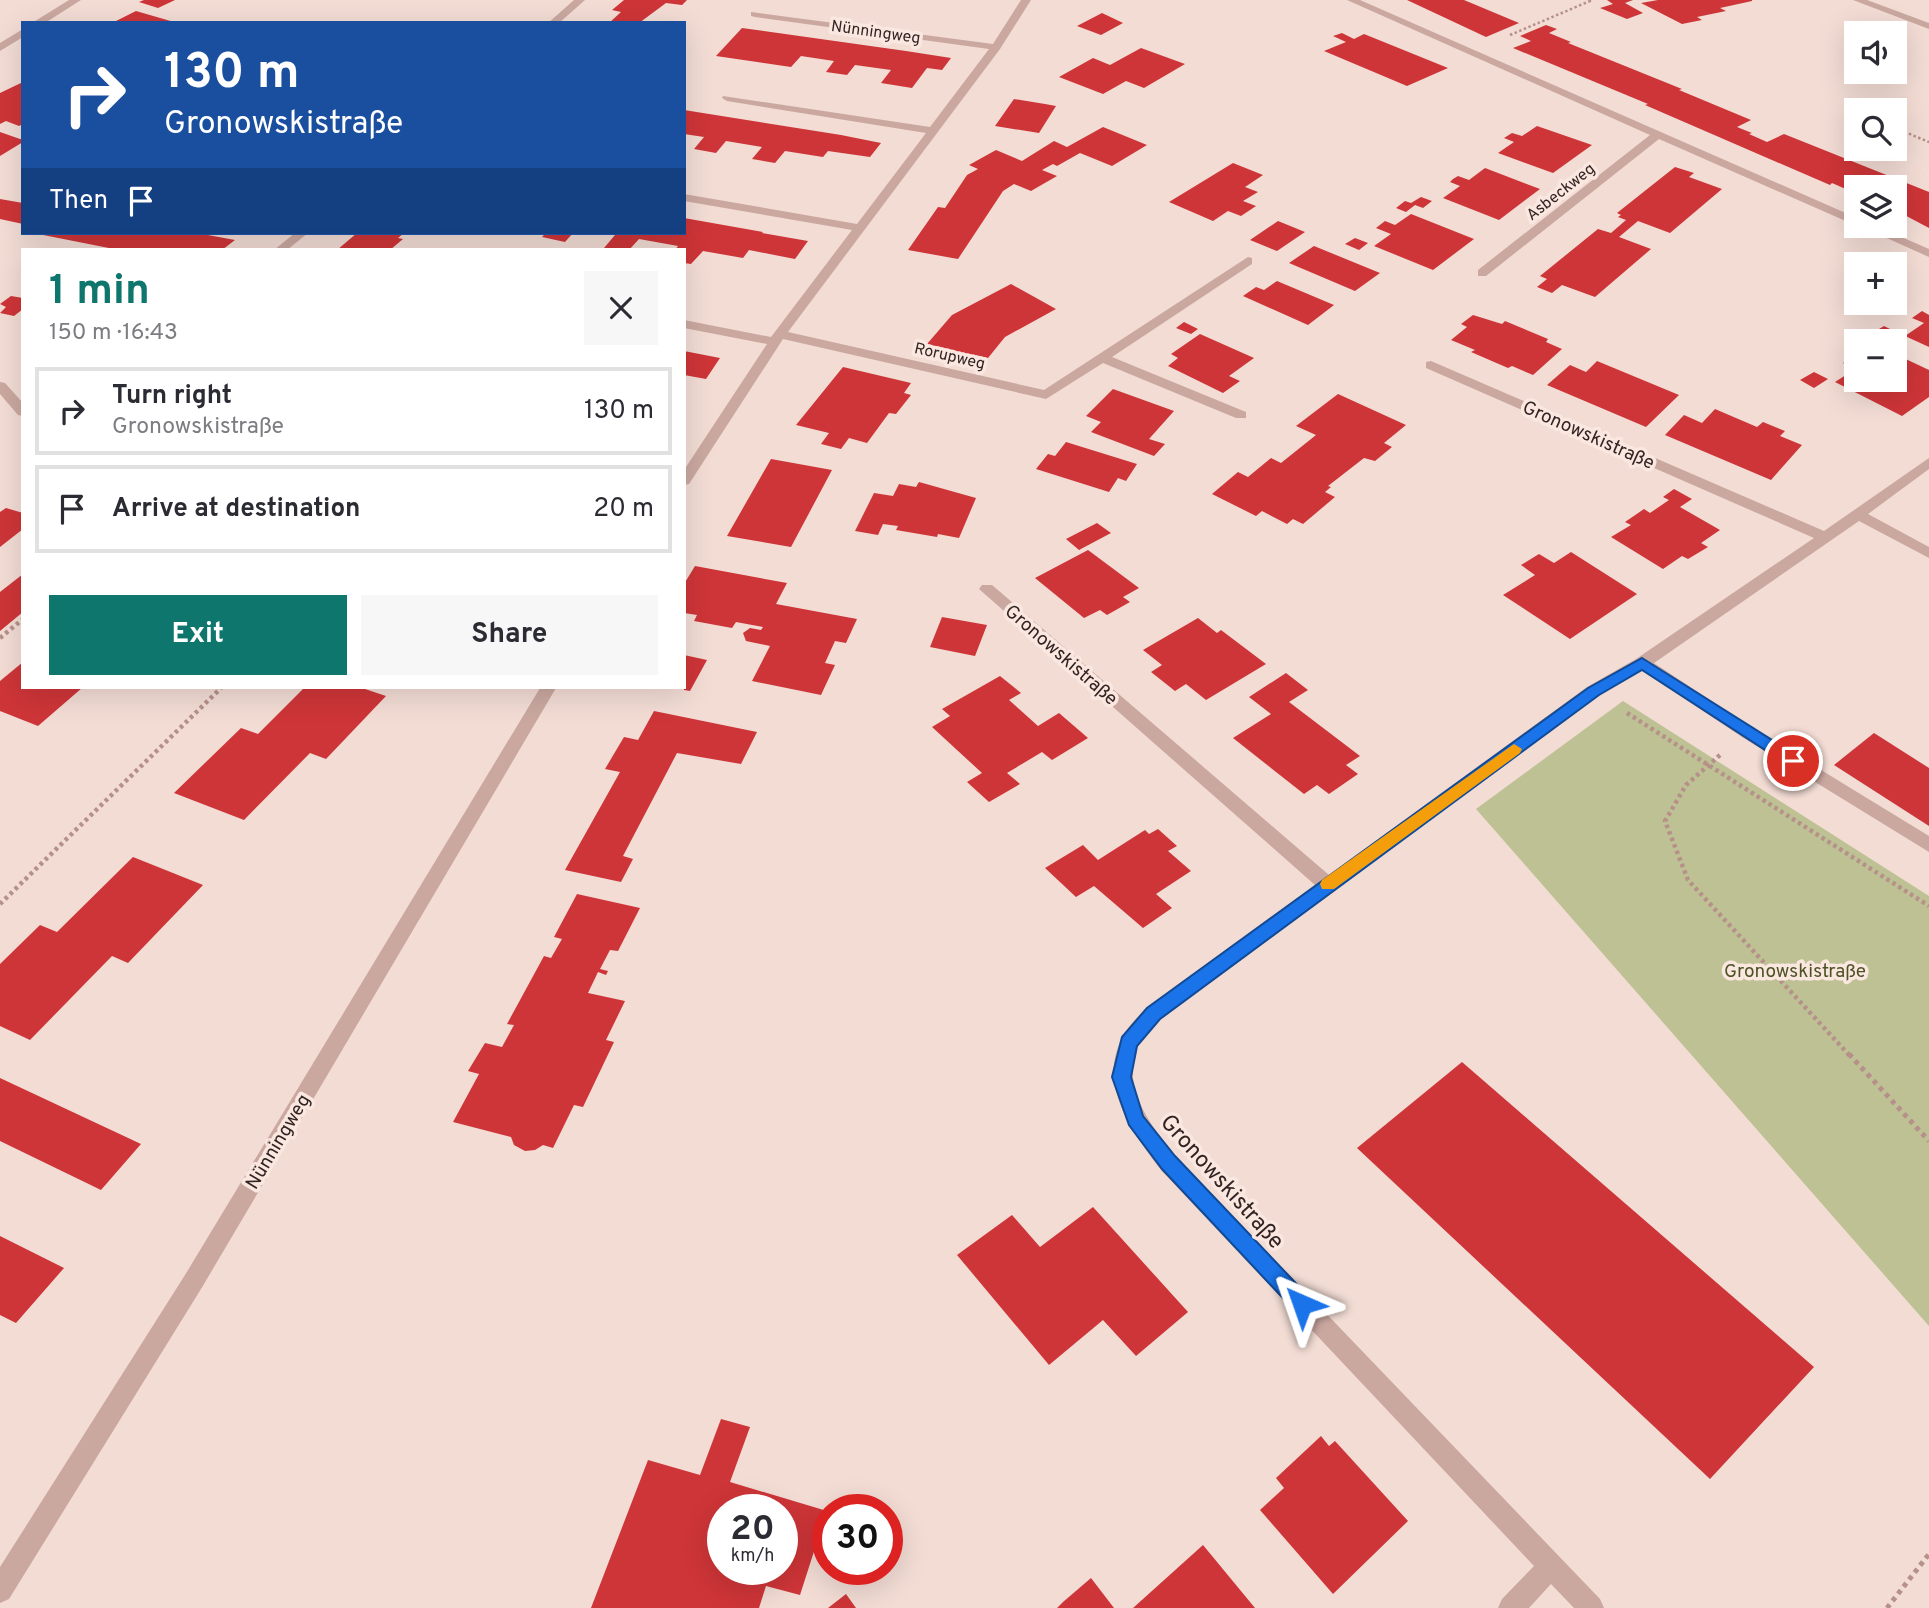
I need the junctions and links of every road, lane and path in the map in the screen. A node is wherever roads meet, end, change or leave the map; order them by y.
1 (76, 0) edge
2 (580, 0) edge
3 (1026, 0) edge
4 (1352, 0) edge
5 (1587, 0) edge
6 (1858, 0) edge
7 (755, 14) dead end
8 (40, 21) edge
9 (555, 21) edge
10 (1929, 26) edge
11 (21, 33) edge
12 (996, 47) junction
13 (0, 48) edge
14 (1471, 52) junction
15 (727, 98) dead end
16 (935, 131) junction
17 (1907, 133) edge
18 (1658, 134) junction
19 (1929, 142) edge
20 (686, 197) edge
21 (1844, 216) edge
22 (862, 228) junction
23 (299, 235) edge
24 (1894, 238) edge
25 (283, 248) edge
26 (1929, 253) edge
27 (1248, 261) dead end
28 (1482, 273) dead end
29 (686, 324) edge
30 (778, 338) junction
31 (1102, 358) junction
32 (1431, 365) dead end
33 (0, 386) edge
34 (20, 406) edge
35 (1241, 415) dead end
36 (1929, 462) edge
37 (686, 477) edge
38 (1858, 515) junction
39 (1824, 537) junction
40 (1929, 553) edge
41 (987, 589) dead end
42 (21, 621) edge
43 (0, 638) edge
44 (1642, 663) junction
45 (220, 689) edge
46 (547, 689) edge
47 (1594, 691) junction
48 (1708, 765) junction
49 (1929, 845) edge
50 (1328, 885) junction
51 (0, 904) edge
52 (1929, 906) edge
53 (1929, 1141) edge
54 (1929, 1553) edge
55 (1551, 1567) junction
56 (0, 1590) edge
57 (1511, 1608) edge
58 (1591, 1608) edge
59 (1887, 1608) edge

1 - 8 street
2 - 9 street
3 - 12 street
4 - 14 street
5 - 14 path
6 - 10 street
7 - 12 street, Nünningweg
11 - 13 street
12 - 16 street
14 - 18 street
15 - 16 street
16 - 22 street
17 - 19 path
18 - 21 street
18 - 28 street, Asbeckweg
20 - 22 street
22 - 30 street
23 - 25 street
24 - 26 street
27 - 31 street, Rorupweg
29 - 30 street
30 - 31 street, Rorupweg
30 - 37 street
31 - 35 street
32 - 39 street, Gronowskistraße
33 - 34 street
36 - 38 street, Gronowskistraße
38 - 39 street, Gronowskistraße
38 - 40 street
39 - 44 street, Gronowskistraße
41 - 50 street, Gronowskistraße
42 - 43 path
44 - 47 street, Gronowskistraße
44 - 49 street
45 - 51 path
46 - 56 street, Nünningweg
47 - 48 path
47 - 50 street, Gronowskistraße
48 - 52 path
48 - 53 path
50 - 55 street, Gronowskistraße
54 - 59 path
55 - 57 street
55 - 58 street, Gronowskistraße

